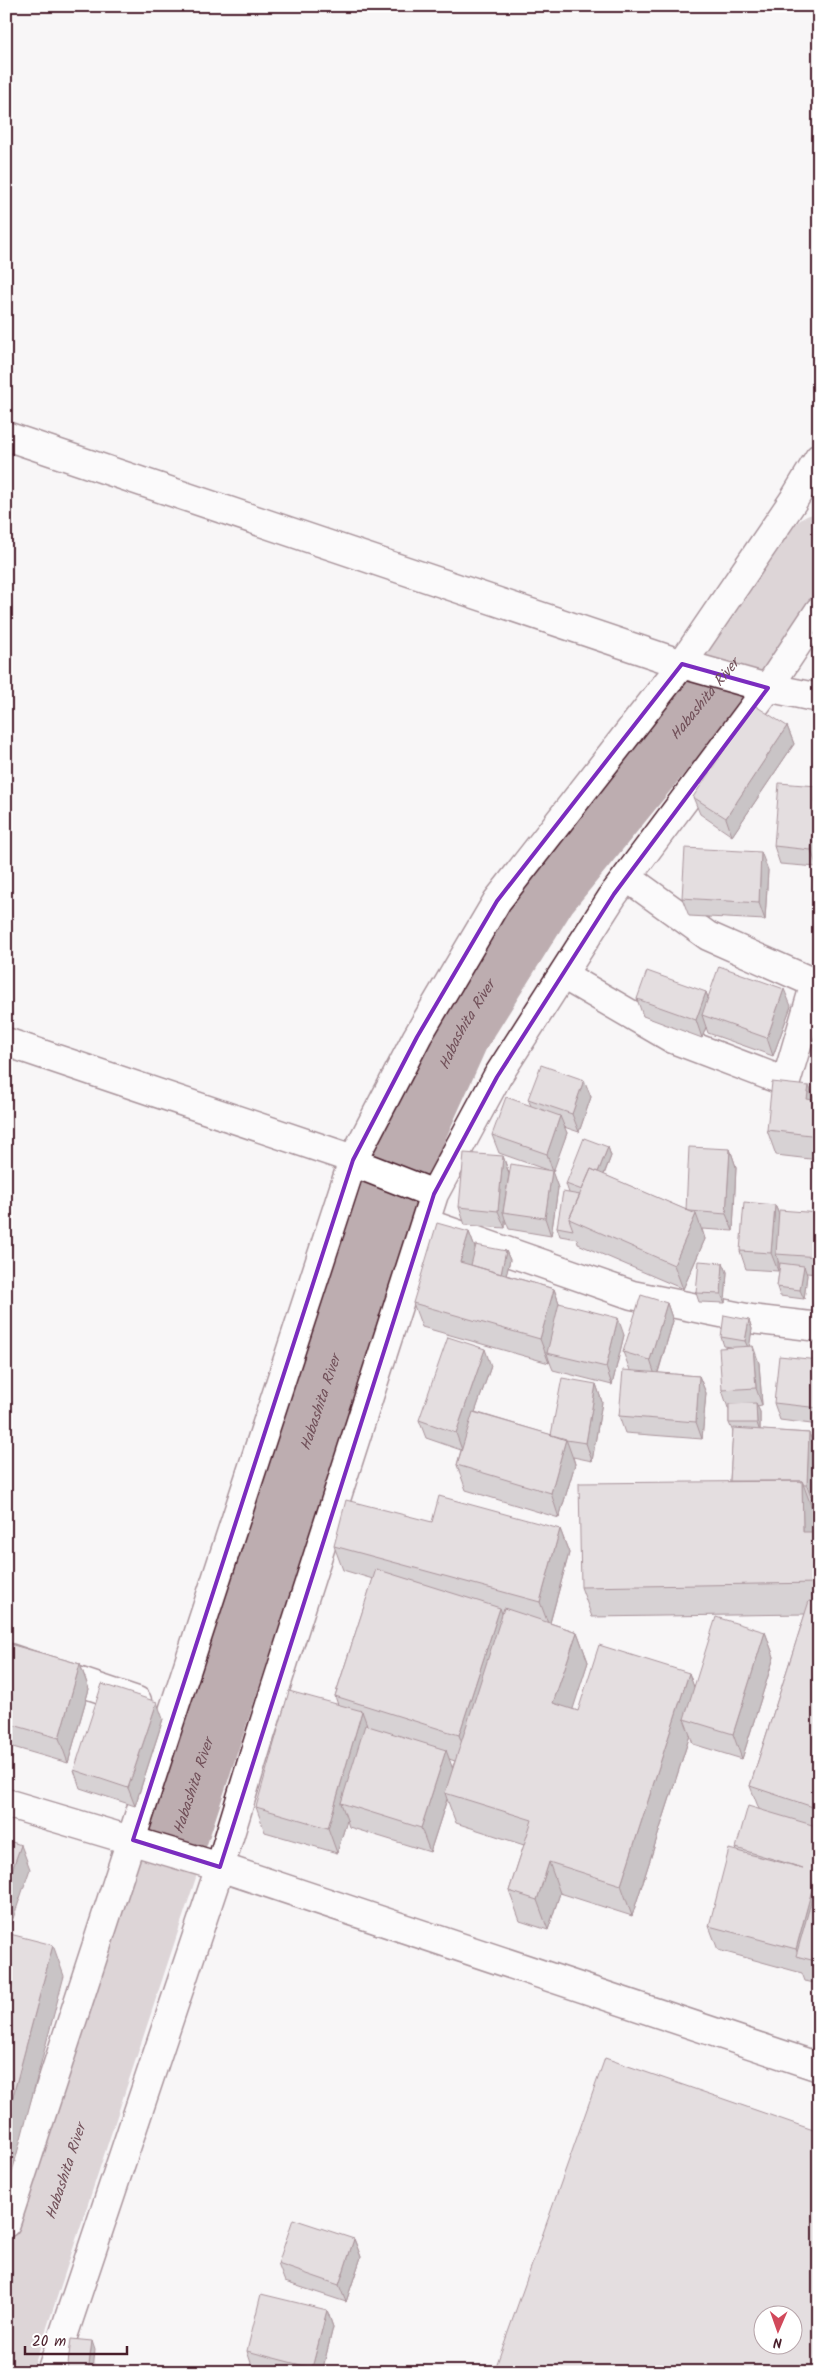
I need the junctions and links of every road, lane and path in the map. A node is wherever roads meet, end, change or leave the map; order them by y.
1 (6, 436) edge
2 (819, 458) edge
3 (819, 611) edge
4 (688, 665) junction
5 (762, 686) junction
6 (819, 698) edge
7 (628, 878) junction
8 (562, 975) junction
9 (817, 984) edge
10 (6, 1042) edge
11 (359, 1164) junction
12 (428, 1192) junction
13 (424, 1223) junction
14 (819, 1328) edge
15 (6, 1657) edge
16 (174, 1714) junction
17 (6, 1803) edge
18 (137, 1842) junction
19 (213, 1865) junction
20 (819, 2066) edge
21 (6, 2223) edge
22 (51, 2372) edge

1 - 4 street
2 - 4 street
3 - 5 street
4 - 5 street
4 - 11 street
5 - 6 street
5 - 7 street
7 - 8 street
7 - 9 street
8 - 9 street
8 - 12 street
10 - 11 street
11 - 12 street
11 - 16 street
12 - 13 street
13 - 14 street
13 - 19 street
15 - 16 street
16 - 18 street
17 - 18 street
18 - 19 street
18 - 21 street
19 - 20 street
19 - 22 street

